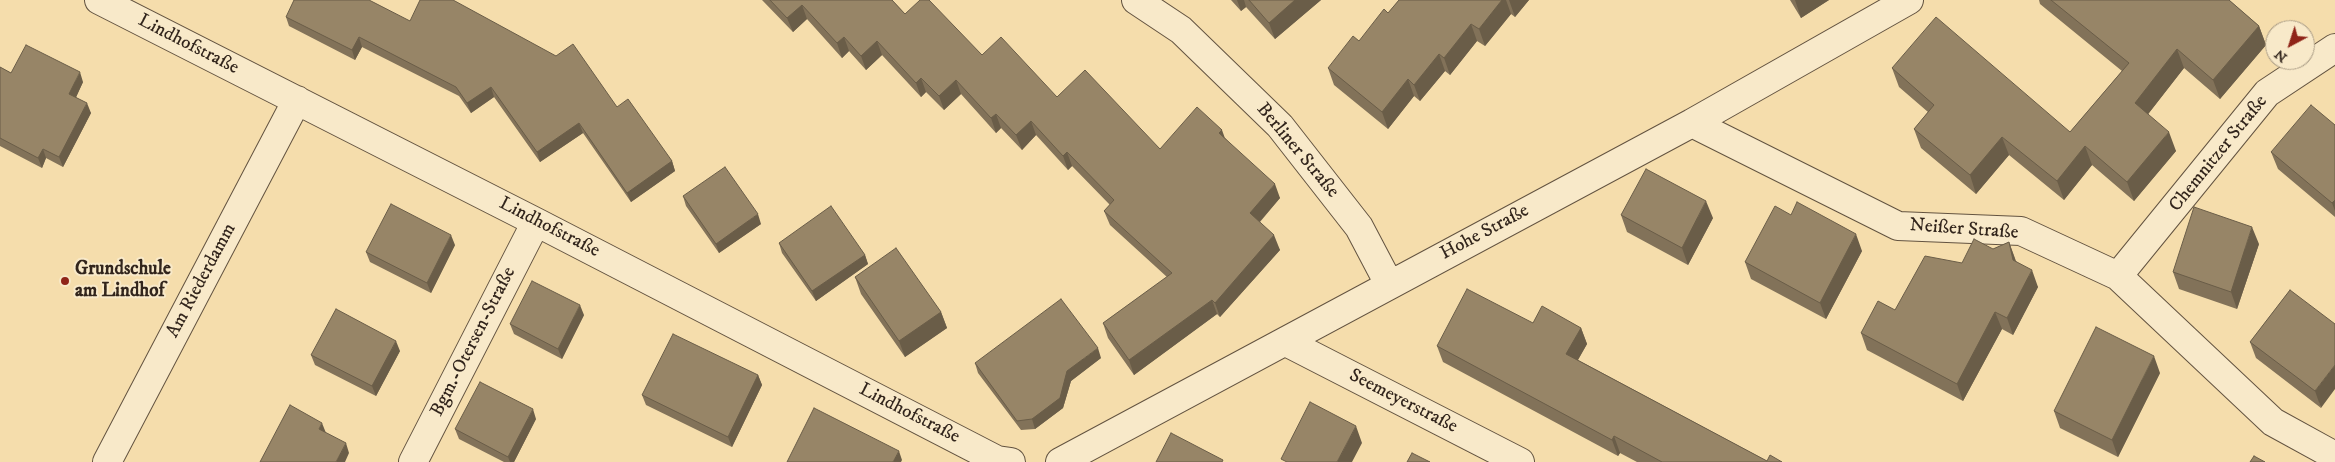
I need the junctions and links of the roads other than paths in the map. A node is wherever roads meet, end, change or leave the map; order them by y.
1 (100, 0) edge
2 (1136, 0) edge
3 (1909, 0) edge
4 (2335, 48) edge
5 (297, 100) junction
6 (1692, 122) junction
7 (536, 222) junction
8 (2118, 276) junction
9 (1389, 284) junction
10 (1286, 342) junction
11 (2335, 456) edge
12 (1001, 461) edge
13 (107, 462) edge
14 (412, 462) edge
15 (1060, 462) edge
16 (1520, 462) edge

1 - 5 street, Lindhofstraße
2 - 9 street, Berliner Straße
3 - 6 street, Hohe Straße
4 - 8 street, Chemnitzer Straße
5 - 7 street, Lindhofstraße
5 - 13 street, Am Riederdamm
6 - 8 street, Neißer Straße
6 - 9 street, Hohe Straße
7 - 12 street, Lindhofstraße
7 - 14 street, Bgm.-Otersen-Straße
8 - 11 street, Neißer Straße
9 - 10 street, Hohe Straße
10 - 15 street, Hohe Straße
10 - 16 street, Seemeyerstraße

